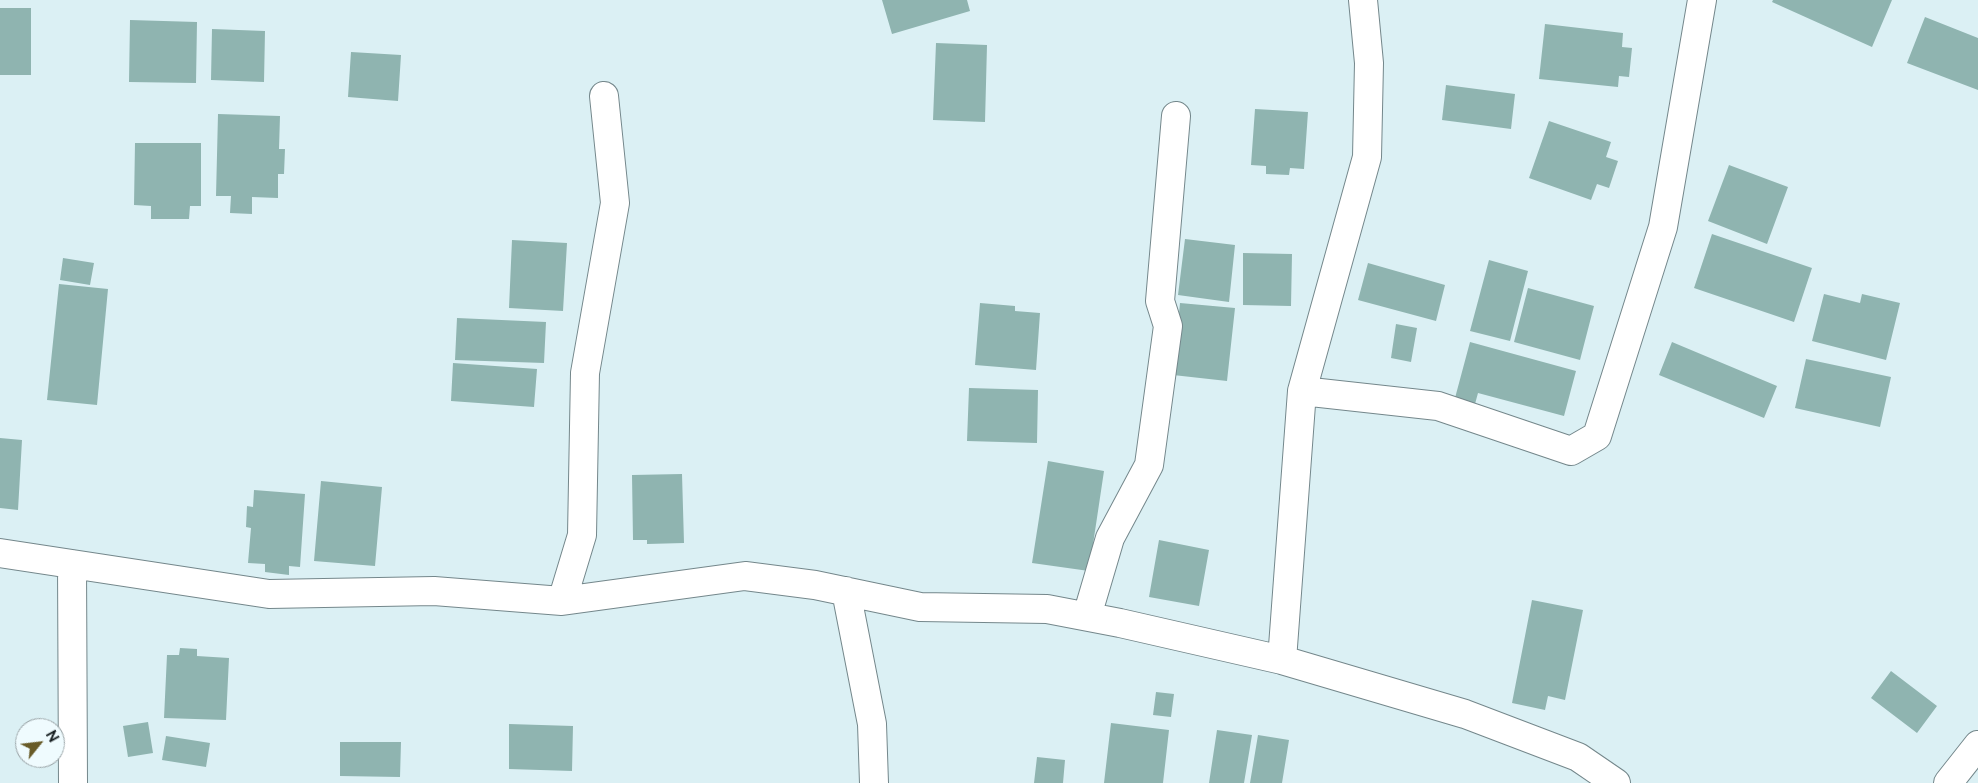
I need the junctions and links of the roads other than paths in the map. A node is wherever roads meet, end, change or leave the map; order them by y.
1 (1363, 0) edge
2 (1702, 0) edge
3 (604, 96) dead end
4 (1176, 116) dead end
5 (1302, 391) junction
6 (0, 553) edge
7 (72, 564) junction
8 (846, 592) junction
9 (562, 601) junction
10 (1087, 616) junction
11 (1282, 660) junction
12 (1978, 745) edge
13 (73, 783) edge
14 (874, 783) edge
15 (1616, 783) edge
16 (1948, 783) edge

1 - 5 street
2 - 5 street
3 - 9 street
4 - 10 street
5 - 11 street
6 - 7 street
7 - 9 street
7 - 13 street
8 - 9 street
8 - 10 street
8 - 14 street
10 - 11 street
11 - 15 street
12 - 16 street

